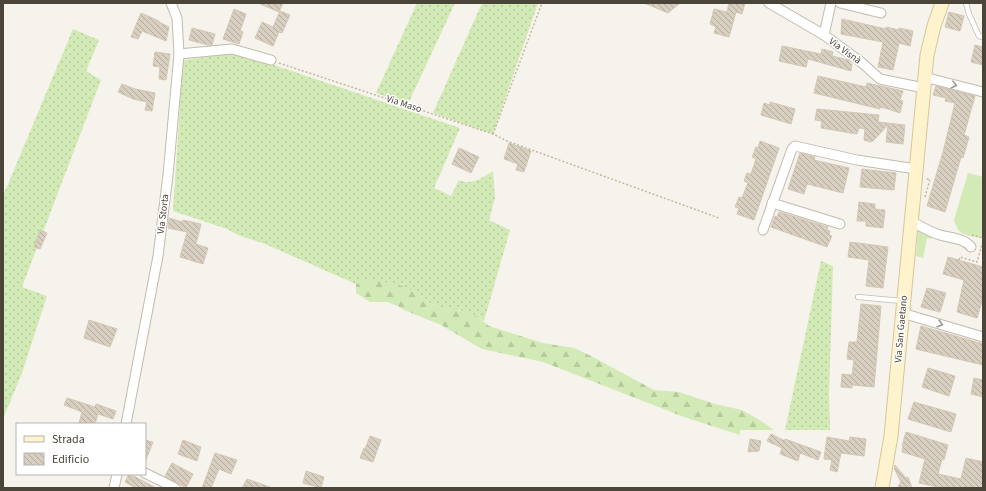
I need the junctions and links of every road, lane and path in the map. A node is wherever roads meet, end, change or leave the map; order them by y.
1 (172, 3) edge
2 (542, 3) edge
3 (770, 3) edge
4 (831, 3) edge
5 (840, 3) edge
6 (942, 3) edge
7 (966, 3) edge
8 (881, 12) dead end
9 (824, 35) junction
10 (983, 37) edge
11 (179, 54) junction
12 (271, 60) joint
13 (924, 83) junction
14 (983, 92) edge
15 (493, 134) junction
16 (916, 169) junction
17 (772, 203) junction
18 (719, 218) dead end
19 (911, 221) junction
20 (840, 224) dead end
21 (763, 230) dead end
22 (971, 247) dead end
23 (858, 297) dead end
24 (903, 307) junction
25 (983, 337) edge
26 (126, 423) edge
27 (146, 474) edge
28 (117, 475) edge
29 (114, 488) edge
30 (175, 488) edge
31 (882, 488) edge

1 - 11 street, Via Storta
2 - 15 path
3 - 9 street, Via Visnà
4 - 9 street
5 - 8 street
6 - 13 street, Via San Gaetano
7 - 10 lane
9 - 13 street, Via Visnà
11 - 12 street
11 - 26 street, Via Storta
12 - 15 path, Via Maso
13 -> 14 street, Via Visnà
13 - 16 street, Via San Gaetano
15 - 18 path, Via Maso
16 - 17 street
16 - 19 street, Via San Gaetano
17 - 20 street
17 - 21 street
19 - 22 street
19 - 24 street, Via San Gaetano
23 - 24 lane
24 -> 25 street
24 - 31 street, Via San Gaetano
27 - 30 street
28 - 29 street

